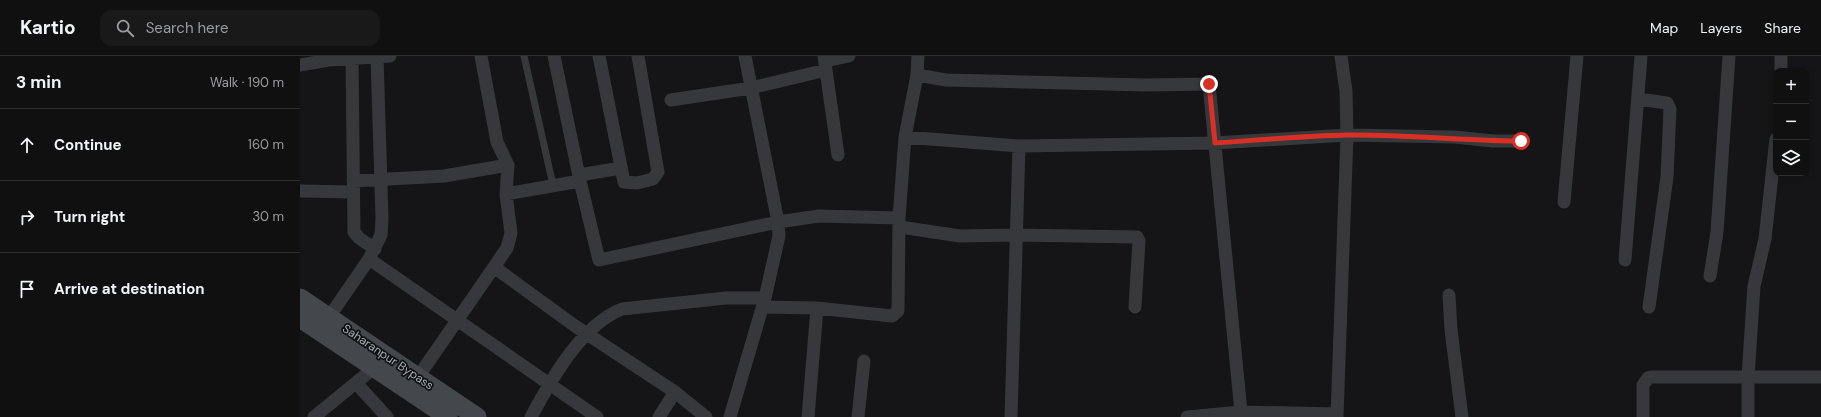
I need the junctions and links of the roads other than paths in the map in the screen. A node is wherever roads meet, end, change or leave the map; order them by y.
1 (383, 56) edge
2 (482, 56) edge
3 (524, 56) edge
4 (554, 56) edge
5 (598, 56) edge
6 (638, 56) edge
7 (745, 56) edge
8 (849, 56) edge
9 (918, 56) edge
10 (1341, 56) edge
11 (1577, 56) edge
12 (1641, 56) edge
13 (1729, 56) edge
14 (1781, 56) edge
15 (352, 58) junction
16 (313, 59) edge
17 (825, 62) edge
18 (300, 65) edge
19 (1781, 68) edge
20 (917, 75) junction
21 (751, 88) junction
22 (1638, 99) junction
23 (672, 100) dead end
24 (1347, 135) junction
25 (905, 137) junction
26 (1776, 140) edge
27 (1521, 141) dead end
28 (1215, 143) junction
29 (1018, 146) junction
30 (838, 155) dead end
31 (508, 165) junction
32 (621, 168) junction
33 (579, 178) junction
34 (381, 180) junction
35 (553, 186) junction
36 (353, 187) junction
37 (300, 191) edge
38 (506, 194) junction
39 (1564, 202) dead end
40 (778, 222) junction
41 (900, 223) junction
42 (1016, 235) junction
43 (372, 254) junction
44 (1624, 260) dead end
45 (494, 267) junction
46 (1710, 276) dead end
47 (1449, 295) dead end
48 (300, 298) edge
49 (764, 302) junction
50 (1135, 307) dead end
51 (1649, 307) dead end
52 (817, 308) junction
53 (329, 317) junction
54 (300, 318) edge
55 (457, 320) junction
56 (588, 332) junction
57 (864, 361) dead end
58 (374, 368) junction
59 (418, 377) junction
60 (1748, 377) junction
61 (1821, 377) edge
62 (549, 382) junction
63 (356, 383) junction
64 (675, 392) junction
65 (1241, 412) junction
66 (1336, 416) edge
67 (314, 417) edge
68 (387, 417) edge
69 (448, 417) edge
70 (477, 417) edge
71 (531, 417) edge
72 (597, 417) edge
73 (659, 417) edge
74 (706, 417) edge
75 (730, 417) edge
76 (808, 417) edge
77 (858, 417) edge
78 (1011, 417) edge
79 (1187, 417) edge
80 (1462, 417) edge
81 (1643, 417) edge
82 (1748, 417) edge

1 - 15 street
1 - 34 street
2 - 31 street
3 - 35 lane
4 - 33 street
5 - 32 street
6 - 32 street
7 - 21 street
8 - 17 street
9 - 20 street
10 - 24 street
11 - 39 street
12 - 22 street
13 - 46 street
14 - 19 street
15 - 16 street
15 - 36 street
16 - 18 street
17 - 21 street
17 - 30 street
20 - 25 street
20 - 28 street
21 - 23 street
21 - 40 street
22 - 44 street
22 - 51 street
24 - 27 street
24 - 28 street
24 - 66 street
25 - 29 street
25 - 41 street
26 - 60 street
28 - 29 street
28 - 65 street
29 - 42 street
31 - 34 street
31 - 38 street
32 - 33 street
33 - 35 street
33 - 40 street
34 - 36 street
34 - 43 street
35 - 38 street
36 - 37 street
36 - 43 street
38 - 45 street
40 - 41 street
40 - 49 street
41 - 42 street
41 - 52 street
42 - 50 street
42 - 78 street
43 - 53 street
43 - 55 street
45 - 55 street
45 - 56 street
47 - 80 street
48 - 53 main road, Saharanpur Bypass
49 - 52 street
49 - 56 street
49 - 75 street
52 - 76 street
53 - 59 main road, Saharanpur Bypass
54 - 58 main road
55 - 59 street
55 - 62 street
56 - 62 street
56 - 64 street
57 - 77 street
58 - 63 street
58 - 69 main road
59 - 70 main road, Saharanpur Bypass
60 - 61 street
60 - 81 street
60 - 82 street
62 - 71 street
62 - 72 street
63 - 67 street
63 - 68 street
64 - 73 street
64 - 74 street
65 - 66 street
65 - 79 street

